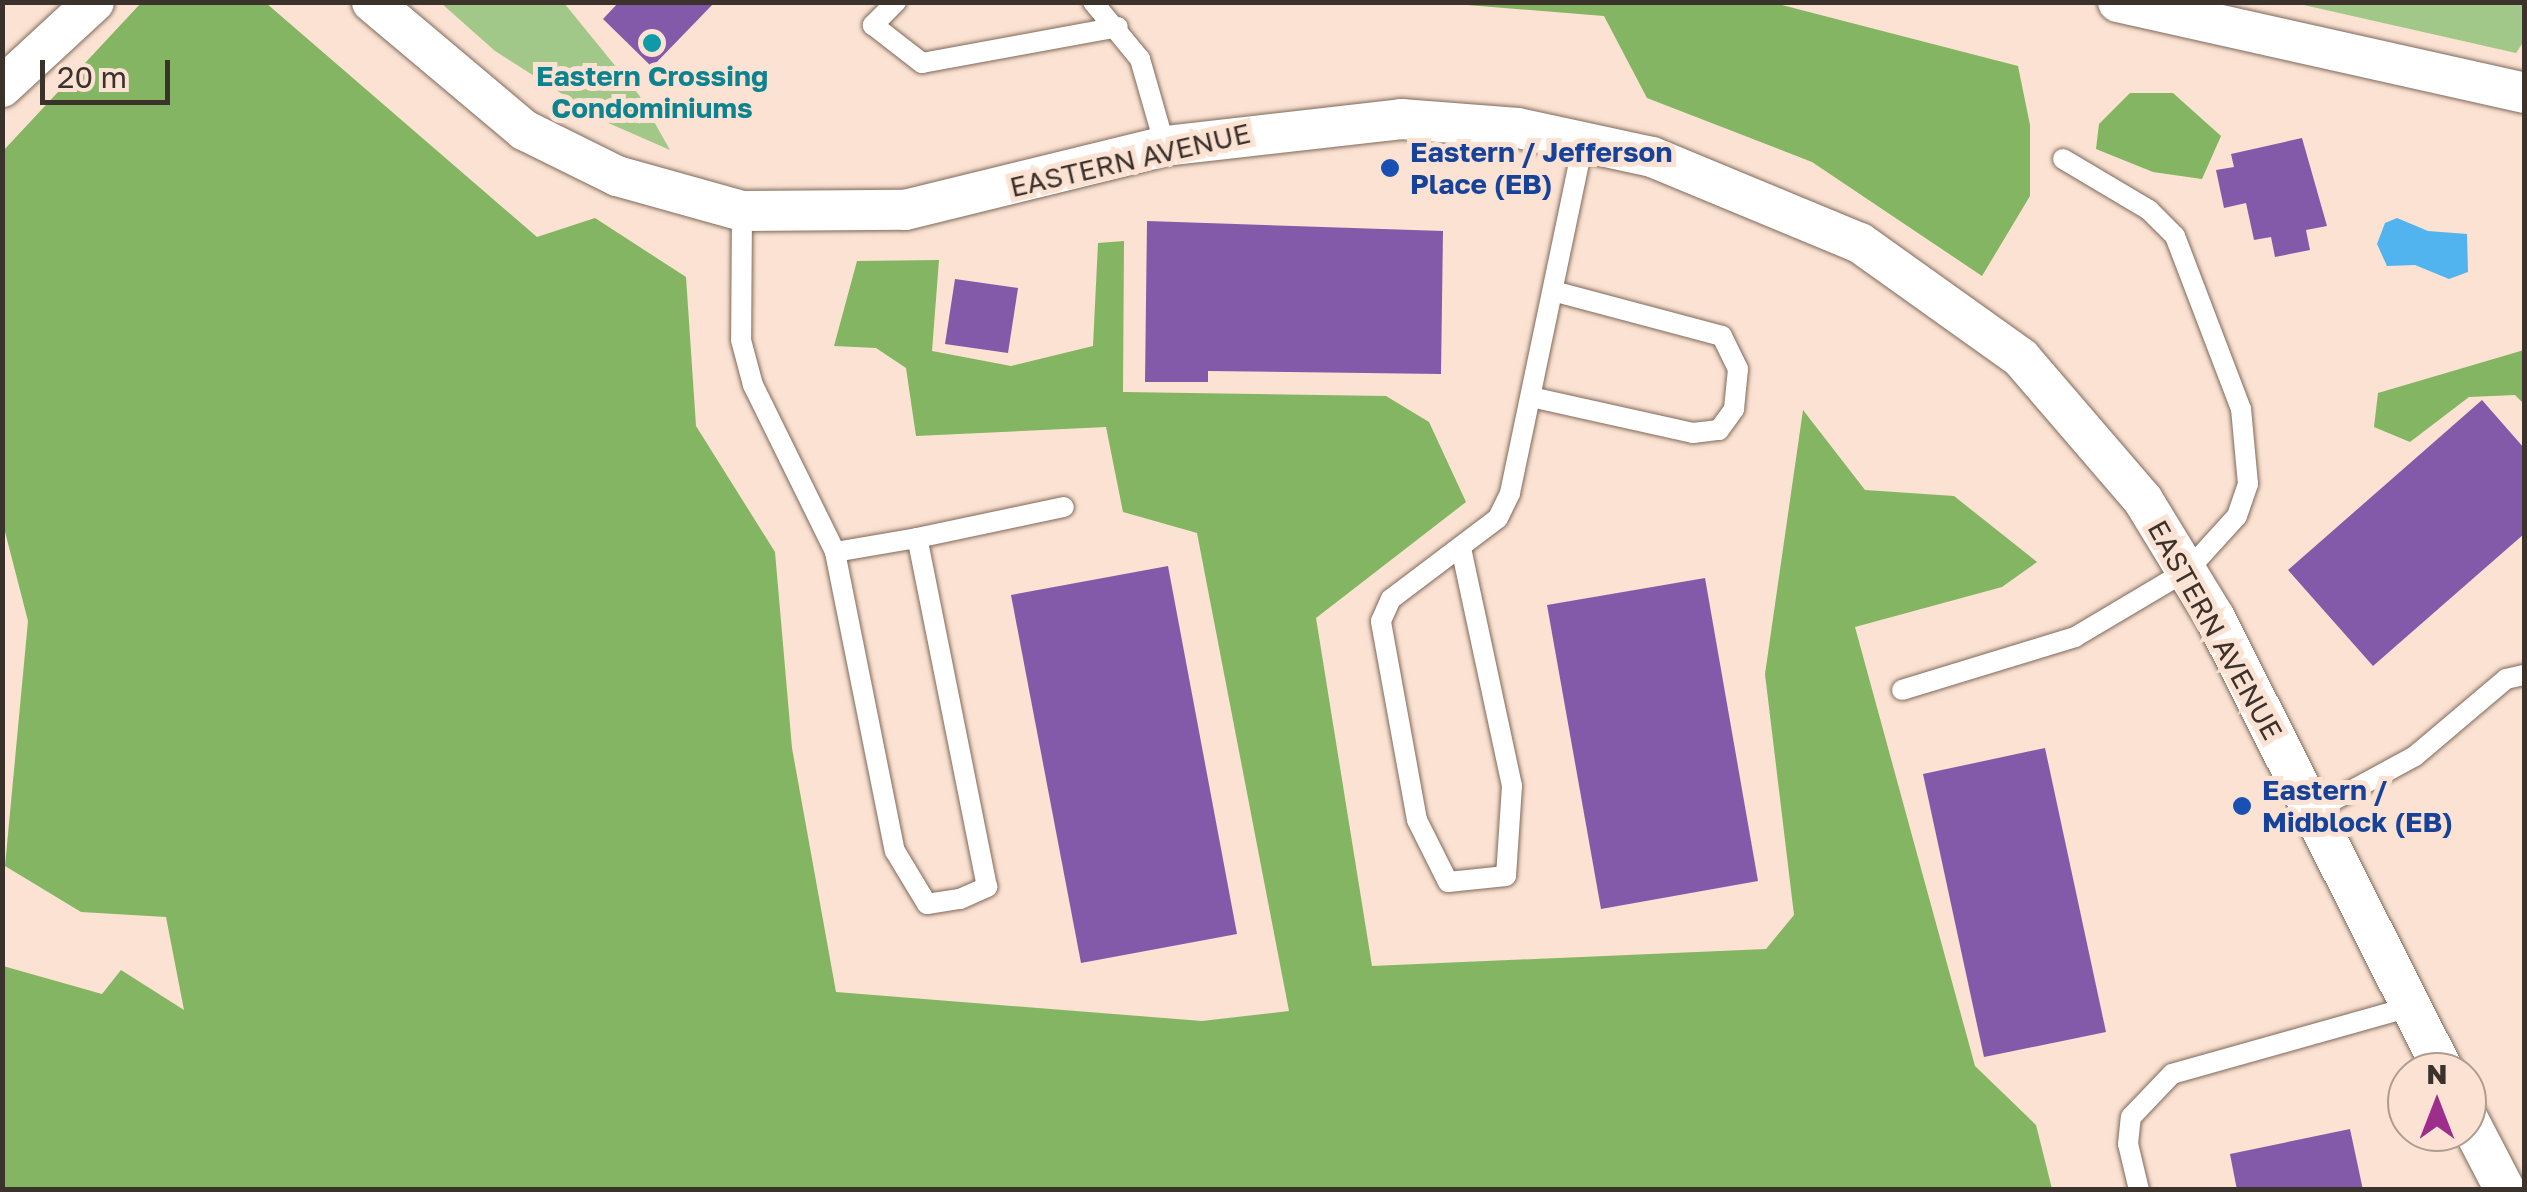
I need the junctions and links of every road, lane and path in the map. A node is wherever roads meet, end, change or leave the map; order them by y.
1 (94, 2) edge
2 (372, 2) edge
3 (896, 2) edge
4 (1092, 2) edge
5 (2126, 3) edge
6 (1118, 27) junction
7 (2, 87) edge
8 (2524, 93) edge
9 (1584, 139) junction
10 (1165, 146) junction
11 (2063, 160) dead end
12 (742, 211) junction
13 (1553, 291) junction
14 (1532, 397) junction
15 (1064, 506) dead end
16 (918, 538) junction
17 (1460, 548) junction
18 (835, 552) junction
19 (2188, 570) junction
20 (2524, 675) edge
21 (1902, 690) dead end
22 (2312, 812) junction
23 (2410, 1007) junction
24 (2434, 1052) edge
25 (2487, 1146) edge
26 (2510, 1180) edge
27 (2139, 1190) edge

1 - 7 street
2 - 12 street, EASTERN AVENUE
3 - 6 lane
4 - 6 lane
5 - 8 street
6 - 10 lane
9 - 10 street, EASTERN AVENUE
9 - 13 lane
9 - 19 street, EASTERN AVENUE
10 - 12 street, EASTERN AVENUE
11 - 19 lane
12 - 18 lane
13 - 14 lane
13 - 14 lane
14 - 17 lane
15 - 16 lane
16 - 18 lane
16 - 18 lane
17 - 17 lane
19 - 21 lane
19 - 22 street, EASTERN AVENUE
20 - 22 lane
22 - 23 street, EASTERN AVENUE
23 - 24 street, EASTERN AVENUE
23 - 27 lane
25 - 26 street

